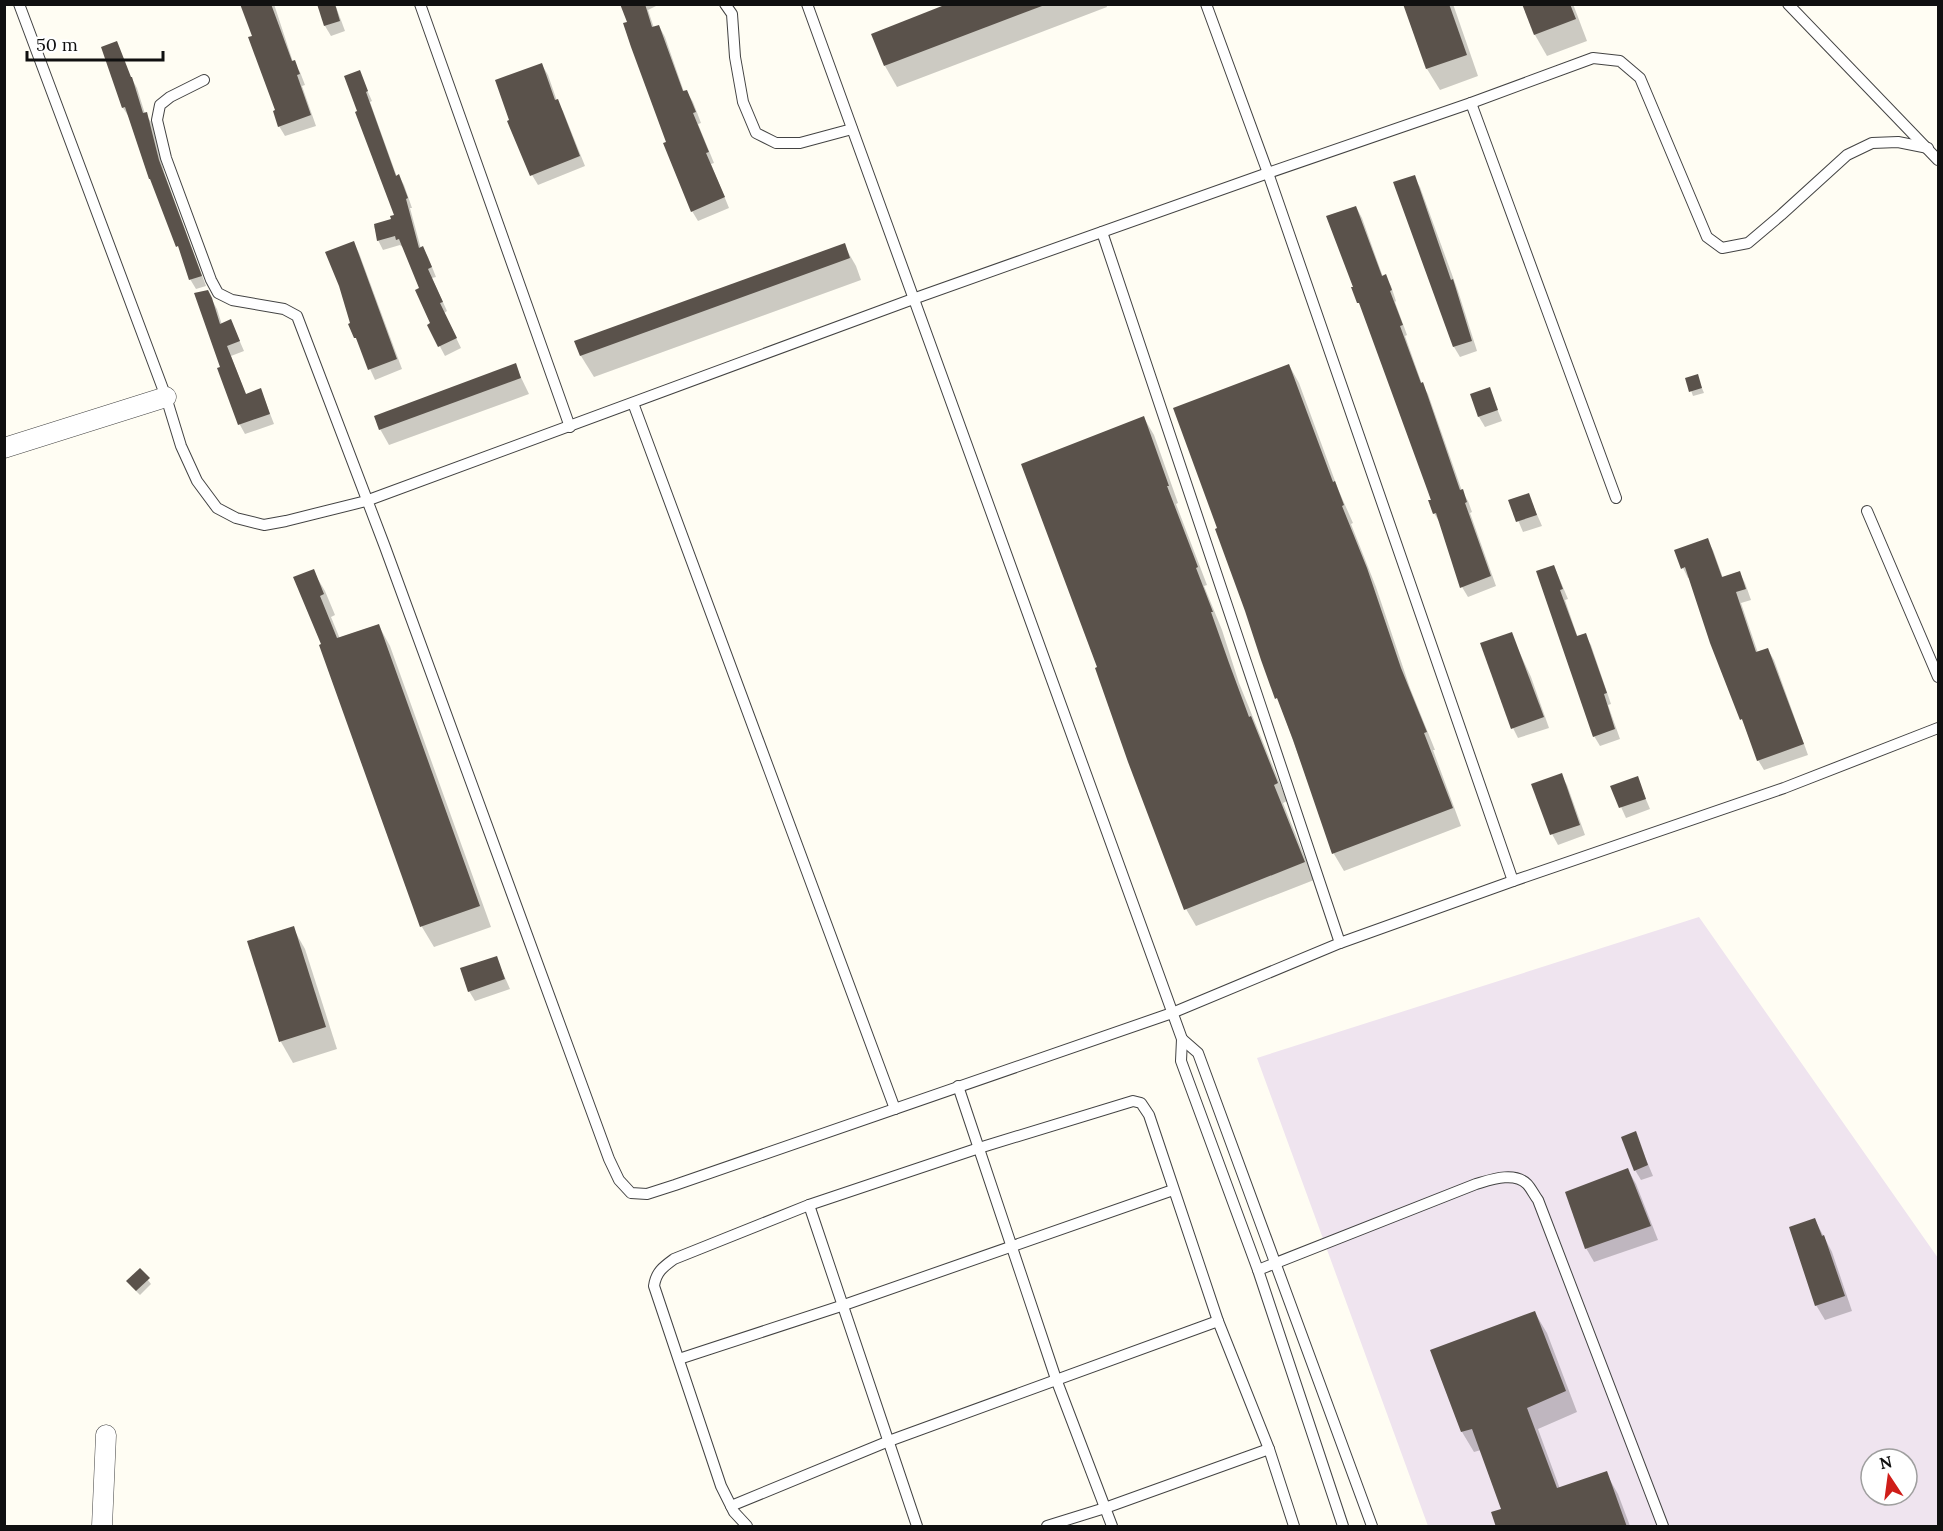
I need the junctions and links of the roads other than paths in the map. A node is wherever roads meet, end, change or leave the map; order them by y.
1 (19, 4) edge
2 (420, 4) edge
3 (725, 4) edge
4 (807, 4) edge
5 (1206, 4) edge
6 (1788, 4) edge
7 (204, 80) dead end
8 (1471, 103) junction
9 (852, 129) junction
10 (1928, 148) junction
11 (1938, 160) edge
12 (1268, 173) junction
13 (1102, 232) junction
14 (913, 299) junction
15 (165, 397) junction
16 (633, 403) junction
17 (570, 427) junction
18 (4, 448) edge
19 (1616, 498) dead end
20 (366, 501) junction
21 (1867, 511) dead end
22 (1938, 677) edge
23 (1938, 728) edge
24 (1513, 881) junction
25 (1340, 943) junction
26 (1172, 1013) junction
27 (1182, 1039) junction
28 (958, 1086) junction
29 (895, 1109) junction
30 (979, 1148) junction
31 (1173, 1190) junction
32 (809, 1205) junction
33 (1011, 1245) junction
34 (1276, 1263) junction
35 (1258, 1270) junction
36 (844, 1305) junction
37 (1218, 1321) junction
38 (679, 1359) junction
39 (1056, 1379) junction
40 (106, 1435) dead end
41 (889, 1441) junction
42 (1269, 1449) junction
43 (731, 1506) junction
44 (1104, 1508) junction
45 (102, 1527) edge
46 (747, 1527) edge
47 (917, 1527) edge
48 (1047, 1527) edge
49 (1112, 1527) edge
50 (1294, 1527) edge
51 (1343, 1527) edge
52 (1372, 1527) edge
53 (1663, 1527) edge

1 - 15 lane
2 - 17 lane
3 - 9 lane
4 - 9 lane
5 - 12 lane
6 - 10 lane
7 - 20 lane
8 - 10 lane
8 - 12 lane
8 - 19 lane
9 - 14 lane
10 - 11 lane
12 - 13 lane
12 - 24 lane
13 - 14 lane
13 - 25 lane
14 - 16 lane
14 - 26 lane
15 - 18 street
15 - 20 lane
16 - 17 lane
16 - 29 lane
17 - 20 lane
20 - 29 lane
21 - 22 lane
23 - 24 lane
24 - 25 lane
25 - 26 lane
26 - 27 lane
26 - 28 lane
27 - 34 lane
27 - 35 lane
28 - 29 lane
28 - 30 lane
30 - 31 lane
30 - 32 lane
30 - 33 lane
31 - 33 lane
31 - 37 lane
32 - 36 lane
32 - 38 lane
33 - 36 lane
33 - 39 lane
34 - 35 lane
34 - 52 lane
34 - 53 lane
35 - 51 lane
36 - 38 lane
36 - 41 lane
37 - 39 lane
37 - 42 lane
38 - 43 lane
39 - 41 lane
39 - 44 lane
40 - 45 street
41 - 43 lane
41 - 47 lane
42 - 44 lane
42 - 50 lane
43 - 46 lane
44 - 48 lane
44 - 49 lane

